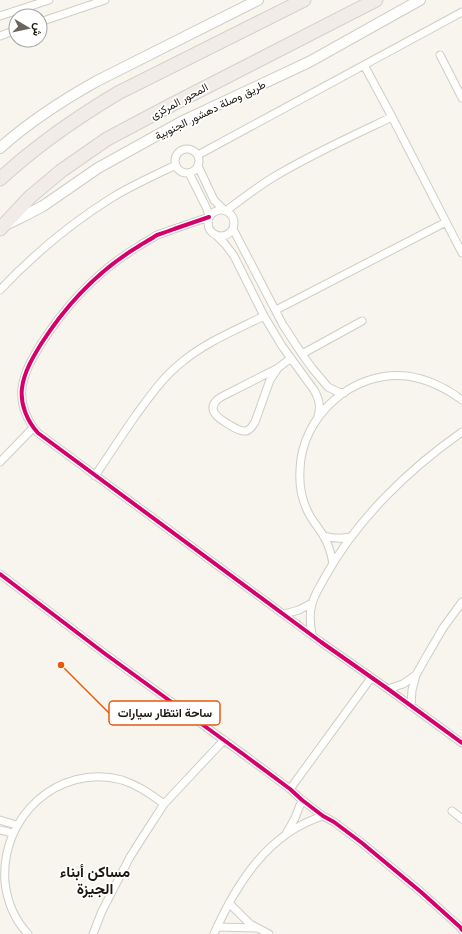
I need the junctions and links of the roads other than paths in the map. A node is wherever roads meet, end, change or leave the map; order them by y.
1 (49, 0) edge
2 (105, 0) edge
3 (258, 0) edge
4 (304, 0) edge
5 (376, 0) edge
6 (420, 0) edge
7 (462, 12) edge
8 (0, 16) edge
9 (48, 19) edge
10 (440, 55) dead end
11 (364, 65) junction
12 (462, 98) edge
13 (392, 117) junction
14 (0, 148) edge
15 (198, 155) junction
16 (176, 165) junction
17 (198, 166) junction
18 (189, 173) junction
19 (0, 179) edge
20 (225, 210) junction
21 (209, 217) junction
22 (446, 222) junction
23 (2, 227) edge
24 (233, 229) junction
25 (216, 235) junction
26 (462, 253) edge
27 (0, 290) edge
28 (276, 310) junction
29 (264, 316) junction
30 (362, 321) dead end
31 (302, 354) junction
32 (290, 358) junction
33 (278, 368) junction
34 (344, 393) junction
35 (462, 400) edge
36 (318, 417) junction
37 (33, 428) junction
38 (462, 432) edge
39 (0, 462) edge
40 (95, 476) junction
41 (324, 536) junction
42 (351, 537) junction
43 (333, 563) junction
44 (0, 574) edge
45 (462, 602) edge
46 (312, 603) junction
47 (284, 614) junction
48 (312, 634) junction
49 (416, 676) junction
50 (371, 678) junction
51 (388, 689) junction
52 (411, 706) junction
53 (224, 740) junction
54 (462, 743) edge
55 (290, 789) junction
56 (302, 800) junction
57 (164, 804) junction
58 (452, 811) dead end
59 (323, 816) junction
60 (462, 819) edge
61 (0, 820) edge
62 (16, 825) junction
63 (0, 830) edge
64 (12, 833) junction
65 (284, 836) junction
66 (229, 903) junction
67 (217, 927) junction
68 (258, 929) junction
69 (462, 930) edge
70 (28, 934) edge
71 (94, 934) edge
72 (214, 934) edge
73 (269, 934) edge

1 - 8 street
2 - 9 street
3 - 14 main road
4 - 19 highway
5 - 23 highway, المحور المركزى
6 - 23 main road, طريق وصلة دهشور الجنوبية
7 - 11 street
10 - 12 street
11 - 13 street
11 - 15 street
13 - 20 street
13 - 22 street
15 - 16 street
15 - 17 street
16 - 18 street
16 - 27 street
17 - 18 street
17 - 20 street
18 - 21 street
20 - 21 street
20 - 24 street
21 - 25 street
21 - 37 street
22 - 26 street
22 - 28 street
24 - 25 street
24 - 28 street
25 - 29 street
28 - 31 street
29 - 32 street
29 - 40 street
30 - 31 street
31 - 34 street
32 - 33 street
32 - 36 street
33 - 33 street
34 - 35 street
34 - 36 street
36 - 41 street
37 - 39 street
37 - 40 street
38 - 42 street
40 - 47 street
41 - 42 street
41 - 43 street
42 - 43 street
43 - 46 street
44 - 53 street
45 - 49 street
46 - 47 street
46 - 48 street
47 - 48 street
48 - 50 street
49 - 51 street
49 - 52 street
50 - 51 street
50 - 55 street
51 - 52 street
52 - 54 street
53 - 55 street
53 - 57 street
55 - 56 street
56 - 59 street
56 - 65 street
57 - 62 street
57 - 71 street
58 - 60 street
59 - 65 street
59 - 69 street
61 - 62 street
62 - 64 street
63 - 64 street
64 - 70 street
65 - 66 street
66 - 67 street
66 - 68 street
67 - 68 street
67 - 72 street
68 - 73 street

